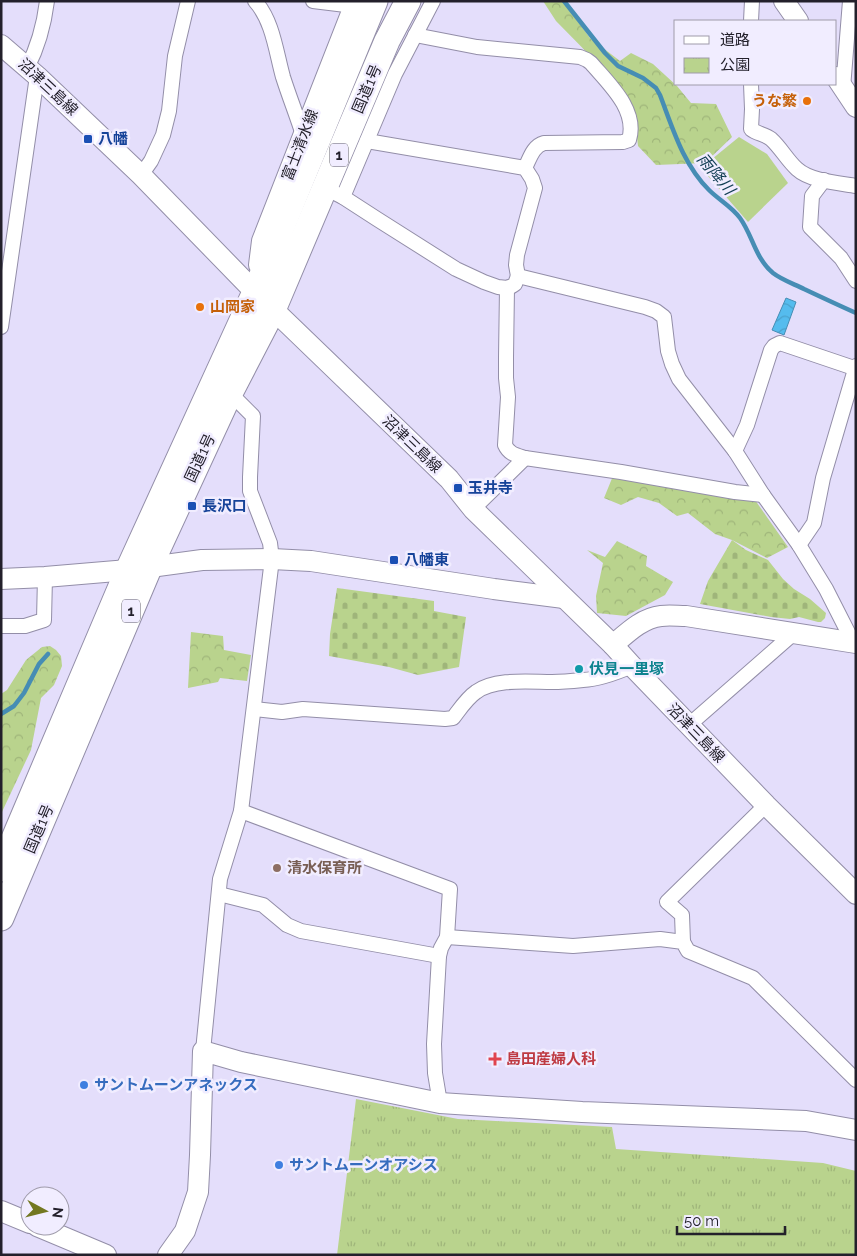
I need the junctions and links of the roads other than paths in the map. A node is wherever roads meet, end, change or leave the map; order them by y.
1 (47, 1) edge
2 (188, 1) edge
3 (255, 1) edge
4 (313, 1) edge
5 (408, 1) edge
6 (434, 1) edge
7 (752, 1) edge
8 (784, 1) edge
9 (850, 1) edge
10 (364, 4) edge
11 (751, 20) edge
12 (797, 20) edge
13 (415, 35) junction
14 (1, 45) edge
15 (32, 72) junction
16 (839, 83) edge
17 (751, 85) edge
18 (856, 107) edge
19 (303, 135) junction
20 (367, 141) junction
21 (525, 168) junction
22 (141, 175) junction
23 (824, 180) junction
24 (856, 186) edge
25 (334, 192) junction
26 (518, 276) junction
27 (856, 281) edge
28 (507, 288) junction
29 (255, 292) junction
30 (273, 310) junction
31 (1, 328) edge
32 (855, 367) edge
33 (230, 393) junction
34 (734, 451) junction
35 (525, 458) junction
36 (763, 495) junction
37 (473, 509) junction
38 (799, 545) junction
39 (272, 559) junction
40 (139, 568) junction
41 (45, 577) junction
42 (1, 578) edge
43 (564, 598) junction
44 (1, 626) edge
45 (794, 633) junction
46 (855, 643) edge
47 (613, 645) junction
48 (632, 666) junction
49 (254, 709) junction
50 (688, 725) junction
51 (766, 805) junction
52 (241, 811) junction
53 (1, 870) edge
54 (219, 894) junction
55 (856, 894) edge
56 (1, 918) edge
57 (447, 937) junction
58 (683, 942) junction
59 (439, 956) junction
60 (203, 1051) junction
61 (856, 1080) edge
62 (440, 1103) junction
63 (856, 1130) edge
64 (1, 1211) edge
65 (20, 1219) edge
66 (61, 1236) edge
67 (106, 1255) edge
68 (168, 1255) edge

1 - 15 street
2 - 22 street
3 - 19 street
4 - 10 street
5 - 25 highway, 国道1号 / 1
6 - 13 street
7 - 11 street
8 - 12 street
9 - 16 street
10 - 19 street, 富士清水線
10 - 29 highway, 国道1号 / 1
13 - 20 street
13 - 21 street
14 - 15 street, 沼津三島線
15 - 22 street, 沼津三島線
15 - 31 street
16 - 18 street
17 - 23 street
19 - 29 street, 富士清水線
20 - 21 street
20 - 25 street
21 - 26 street
22 - 29 street, 沼津三島線
23 - 24 street
23 - 27 street
25 - 28 street
25 - 30 highway, 国道1号 / 1
26 - 28 street
26 - 34 street
28 - 35 street
29 - 30 street, 沼津三島線
29 - 40 highway, 国道1号 / 1
30 - 33 highway, 国道1号 / 1
30 - 37 street, 沼津三島線
32 - 34 street
32 - 38 street
33 - 39 street
33 - 40 highway, 国道1号 / 1
34 - 36 street
35 - 36 street
35 - 37 street
36 - 38 street
37 - 43 street, 沼津三島線
38 - 46 street
39 - 40 street
39 - 43 street
39 - 49 street
40 - 41 street
40 - 53 highway, 国道1号 / 1
40 - 56 highway, 国道1号 / 1
41 - 42 street
41 - 44 street
43 - 47 street, 沼津三島線
45 - 46 street
45 - 47 street
45 - 50 street
47 - 48 street, 沼津三島線
48 - 49 street
48 - 50 street, 沼津三島線
49 - 52 street
50 - 51 street, 沼津三島線
51 - 55 street, 沼津三島線
51 - 58 street
52 - 54 street
52 - 57 street
54 - 59 street
54 - 60 street
57 - 58 street
57 - 59 street
58 - 61 street
59 - 62 street
60 - 62 street
60 - 68 street
62 - 63 street
64 - 65 street
66 - 67 street

